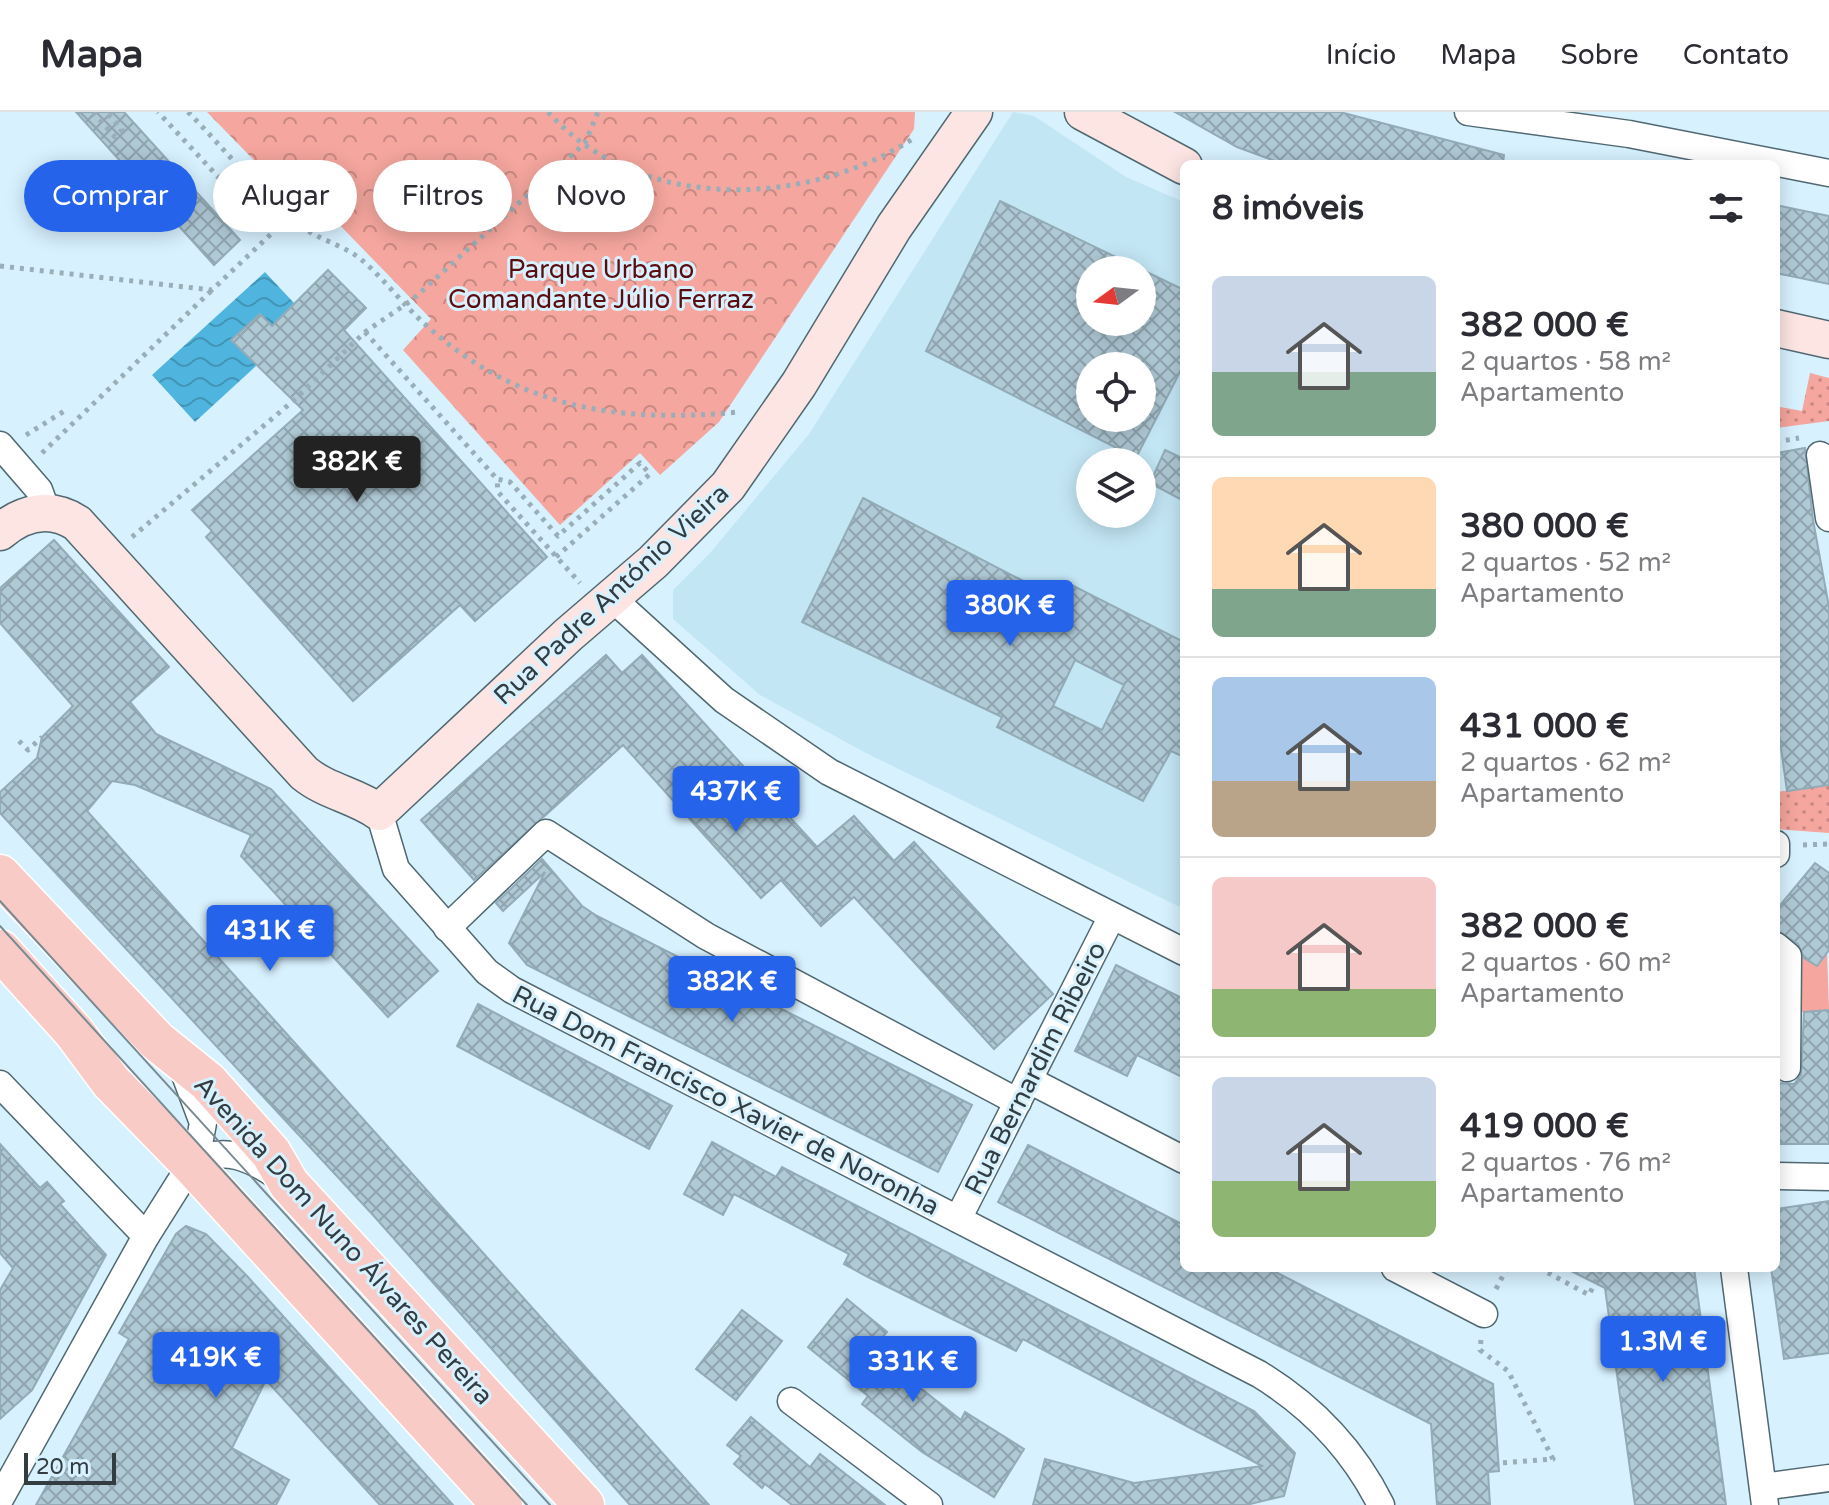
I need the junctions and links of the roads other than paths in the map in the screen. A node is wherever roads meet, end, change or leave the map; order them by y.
1 (974, 112) edge
2 (1083, 112) edge
3 (1468, 112) edge
4 (1631, 123) edge
5 (1778, 160) edge
6 (1780, 161) edge
7 (1180, 164) edge
8 (1829, 173) edge
9 (1780, 329) edge
10 (1829, 340) edge
11 (0, 445) edge
12 (1820, 455) dead end
13 (47, 512) junction
14 (1829, 518) edge
15 (0, 532) edge
16 (613, 599) junction
17 (379, 812) junction
18 (0, 875) edge
19 (1112, 916) junction
20 (447, 928) junction
21 (1780, 949) edge
22 (0, 950) edge
23 (1180, 950) edge
24 (180, 1061) junction
25 (1787, 1068) dead end
26 (0, 1084) edge
27 (1023, 1091) junction
28 (1180, 1158) edge
29 (192, 1165) junction
30 (1780, 1176) edge
31 (1829, 1177) edge
32 (289, 1184) junction
33 (958, 1219) junction
34 (146, 1236) junction
35 (1403, 1272) edge
36 (1735, 1272) edge
37 (1484, 1314) dead end
38 (791, 1401) dead end
39 (1829, 1478) edge
40 (1764, 1496) edge
41 (0, 1499) edge
42 (1375, 1503) edge
43 (502, 1505) edge
44 (584, 1505) edge
45 (929, 1505) edge

1 - 16 street, Rua Padre António Vieira
2 - 7 street
3 - 4 street
4 - 5 street
6 - 8 street
9 - 10 street
11 - 13 street
12 - 14 street
13 - 15 street
13 - 17 street
16 - 17 street, Rua Padre António Vieira
16 - 19 street
17 - 20 street, Rua Dom Francisco Xavier de Noronha
18 - 24 main road, Avenida Dom Nuno Álvares Pereira
19 - 23 street
19 - 27 street, Rua Bernardim Ribeiro
20 - 27 street
20 - 33 street, Rua Dom Francisco Xavier de Noronha
21 - 25 street
22 - 29 main road
24 - 29 street
24 - 32 main road, Avenida Dom Nuno Álvares Pereira
26 - 34 street
27 - 28 street
27 - 33 street, Rua Bernardim Ribeiro
29 - 32 street
29 - 34 street
29 - 43 main road
30 - 31 street
32 - 44 main road, Avenida Dom Nuno Álvares Pereira
33 - 42 street, Rua Dom Francisco Xavier de Noronha
34 - 41 street
35 - 37 street
36 - 40 street
38 - 45 street
39 - 40 street

